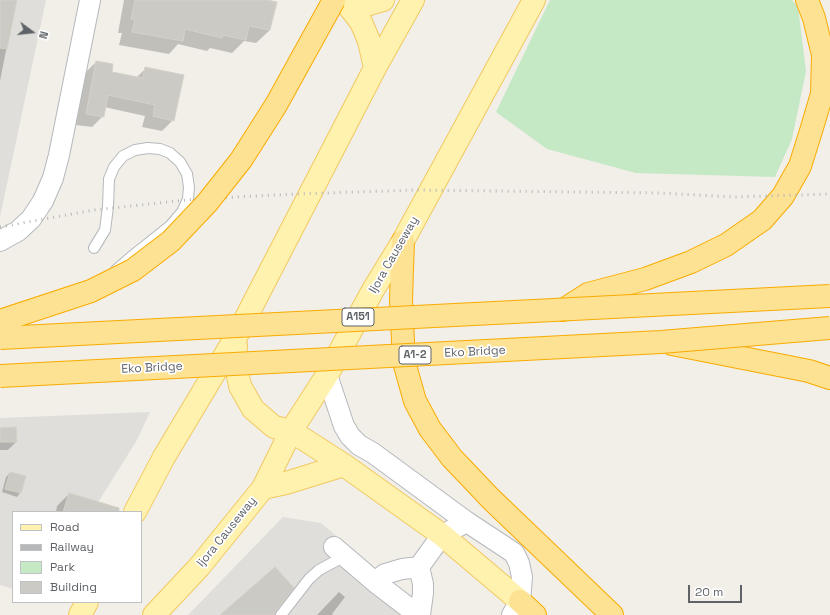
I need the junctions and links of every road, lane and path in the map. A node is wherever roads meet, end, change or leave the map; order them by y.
1 (90, 0) edge
2 (334, 0) edge
3 (383, 0) edge
4 (413, 0) edge
5 (534, 0) edge
6 (807, 0) edge
7 (375, 68) junction
8 (0, 241) edge
9 (403, 241) junction
10 (94, 248) dead end
11 (91, 291) junction
12 (830, 296) edge
13 (562, 310) junction
14 (0, 320) edge
15 (830, 328) edge
16 (237, 335) junction
17 (0, 338) edge
18 (661, 342) junction
19 (327, 375) junction
20 (0, 376) edge
21 (830, 378) edge
22 (291, 431) junction
23 (344, 465) junction
24 (263, 488) junction
25 (136, 511) edge
26 (467, 522) junction
27 (442, 535) junction
28 (339, 552) joint
29 (419, 567) junction
30 (375, 582) junction
31 (86, 603) edge
32 (522, 610) edge
33 (80, 615) edge
34 (154, 615) edge
35 (281, 615) edge
36 (419, 615) edge
37 (612, 615) edge

1 - 8 street
2 - 11 highway, bridge
3 - 7 main road
4 - 7 main road
5 - 9 main road, Ijora Causeway / A151
6 - 13 highway
7 - 16 main road
9 - 19 main road, Ijora Causeway / A151
9 - 37 highway
10 - 11 lane, bridge
11 - 14 highway, bridge
12 - 13 highway, bridge
13 - 17 highway, bridge
15 - 18 highway, Eko Bridge / A1-2, bridge
16 - 22 main road
16 - 25 main road
18 - 20 highway, Eko Bridge / A1-2, bridge
18 - 21 highway, bridge
19 - 22 main road, Ijora Causeway / A151
19 - 26 street
22 - 23 main road
22 - 24 main road, Ijora Causeway / A151
23 - 24 main road
23 - 27 main road
24 - 34 main road, Ijora Causeway / A151
26 - 27 street
26 - 32 street
27 - 29 street
27 - 32 main road
28 - 30 street
28 - 35 lane
29 - 30 street
29 - 36 street
30 - 36 street
31 - 33 main road

